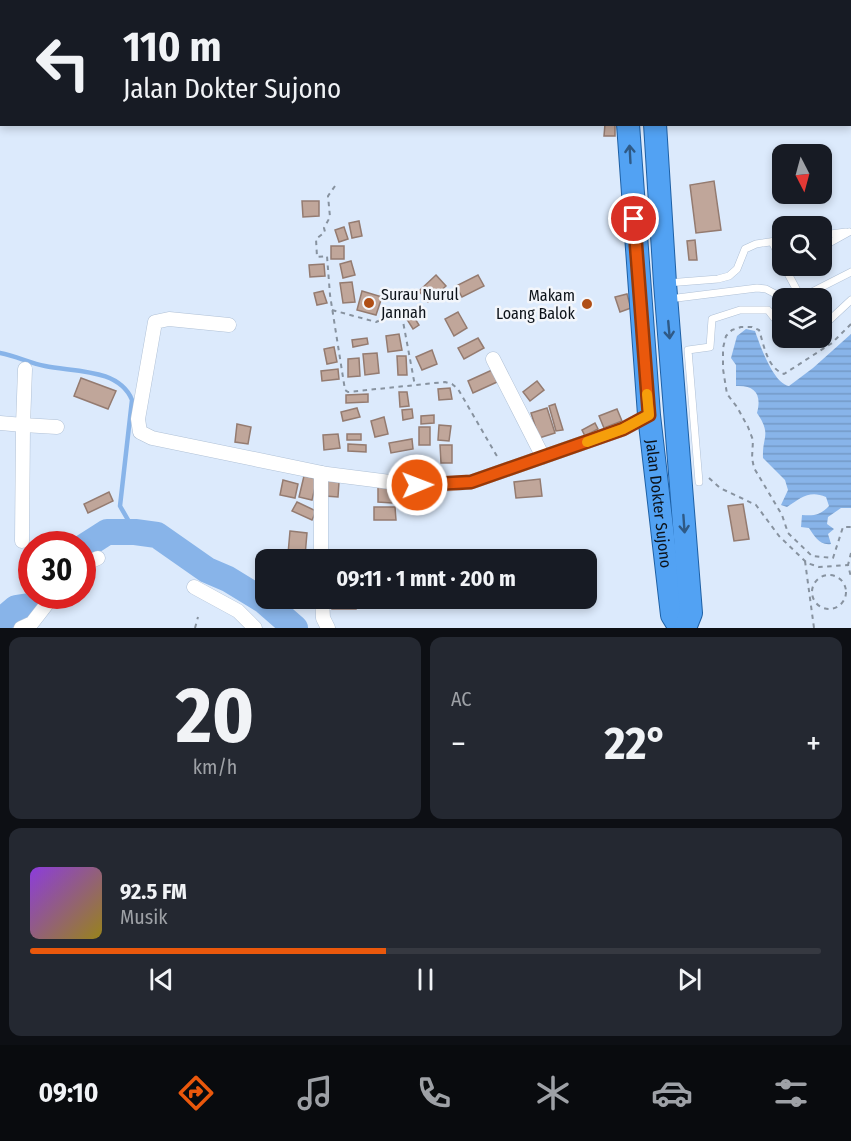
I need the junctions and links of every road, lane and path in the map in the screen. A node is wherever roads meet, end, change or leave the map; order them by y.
1 (628, 126) edge
2 (654, 126) edge
3 (658, 176) junction
4 (632, 182) junction
5 (335, 186) dead end
6 (850, 233) edge
7 (832, 234) edge
8 (772, 242) edge
9 (832, 243) edge
10 (851, 273) edge
11 (820, 288) edge
12 (665, 291) junction
13 (772, 292) edge
14 (851, 300) edge
15 (332, 309) junction
16 (772, 315) edge
17 (832, 318) edge
18 (851, 324) edge
19 (229, 325) dead end
20 (493, 359) dead end
21 (25, 369) dead end
22 (415, 386) junction
23 (649, 415) junction
24 (0, 423) edge
25 (23, 425) junction
26 (57, 428) dead end
27 (543, 457) junction
28 (505, 470) junction
29 (698, 472) junction
30 (321, 473) junction
31 (699, 482) dead end
32 (851, 527) edge
33 (22, 531) edge
34 (321, 549) edge
35 (851, 553) edge
36 (805, 561) junction
37 (848, 565) junction
38 (851, 577) edge
39 (194, 587) dead end
40 (814, 601) junction
41 (810, 602) junction
42 (43, 609) edge
43 (323, 609) edge
44 (198, 617) dead end
45 (21, 628) edge
46 (195, 628) edge
47 (255, 628) edge
48 (328, 628) edge
49 (680, 628) edge
50 (685, 628) edge
51 (814, 628) edge

4 -> 1 highway, Jalan Dokter Sujono
2 - 3 highway, Jalan Dokter Sujono
3 - 4 highway
3 - 12 highway, Jalan Dokter Sujono
4 - 23 highway, Jalan Dokter Sujono
5 - 15 path
6 - 7 lane
6 - 9 lane
8 - 12 lane
10 - 11 lane
12 - 13 lane
12 -> 50 highway, Jalan Dokter Sujono
14 - 17 lane
15 - 22 path
15 - 22 path
16 - 29 lane
18 - 32 path
19 - 30 street
20 - 27 street
21 - 25 street
22 - 28 path
23 - 27 street
23 - 49 highway, Jalan Dokter Sujono
24 - 25 street
25 - 26 street
25 - 33 street
27 - 28 street
28 - 30 street
29 - 31 lane
29 - 36 path
30 - 34 street
35 - 37 path
36 - 37 path
36 - 41 path
37 - 38 path
39 - 47 street
40 - 40 path
40 - 41 path
41 - 51 path
42 - 45 street
43 - 48 street
44 - 46 path

